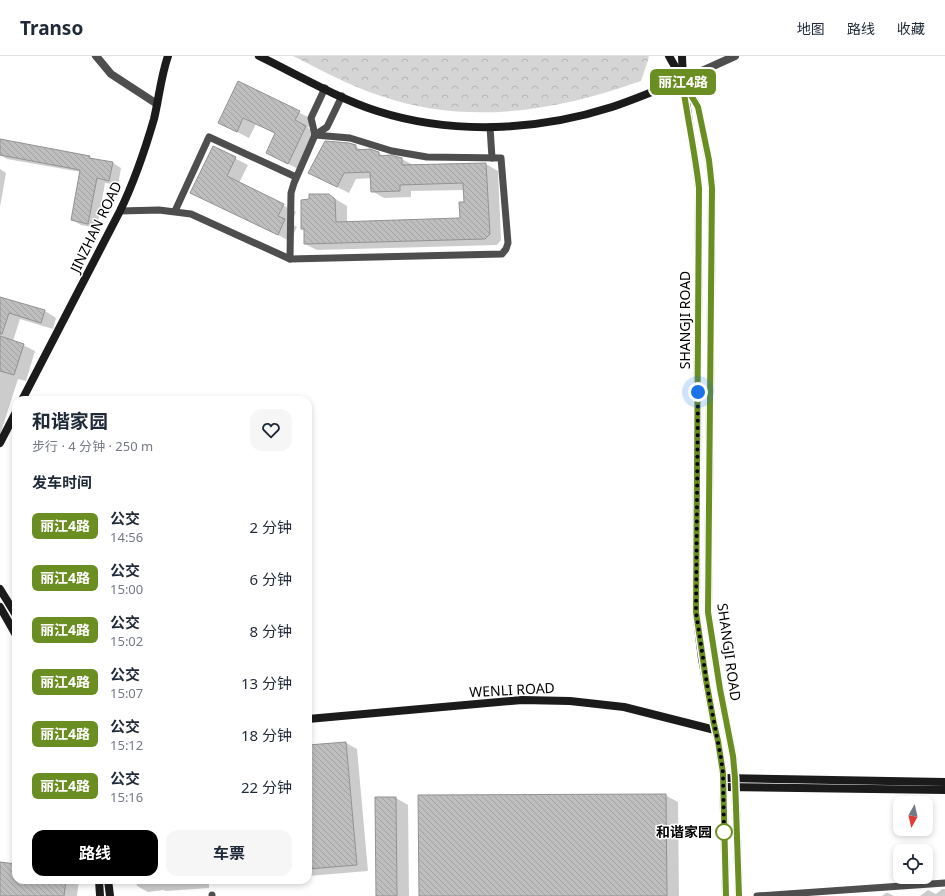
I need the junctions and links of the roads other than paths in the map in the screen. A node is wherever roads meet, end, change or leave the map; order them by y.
1 (96, 56) edge
2 (163, 56) edge
3 (168, 56) edge
4 (259, 56) edge
5 (669, 56) edge
6 (682, 56) edge
7 (735, 56) edge
8 (726, 58) edge
9 (164, 68) junction
10 (682, 80) junction
11 (325, 88) junction
12 (342, 96) junction
13 (157, 104) junction
14 (490, 127) junction
15 (315, 134) junction
16 (492, 158) junction
17 (296, 177) junction
18 (120, 211) junction
19 (175, 211) junction
20 (290, 259) junction
21 (24, 396) edge
22 (12, 420) edge
23 (0, 443) edge
24 (0, 589) edge
25 (0, 607) edge
26 (12, 608) edge
27 (12, 628) edge
28 (312, 719) edge
29 (715, 730) junction
30 (723, 778) junction
31 (735, 782) junction
32 (945, 782) edge
33 (723, 787) junction
34 (945, 790) edge
35 (945, 883) edge
36 (98, 884) edge
37 (108, 884) edge
38 (813, 894) edge
39 (100, 896) edge
40 (110, 896) edge
41 (726, 896) edge
42 (739, 896) edge
43 (758, 896) edge

1 - 13 street
2 - 9 main road
3 - 9 main road, JINZHAN ROAD
4 - 11 main road
5 - 10 main road, SHANGJI ROAD
6 - 10 main road, SHANGJI ROAD
7 - 8 street
8 - 10 street
9 - 13 main road, JINZHAN ROAD
10 - 14 main road
10 - 29 main road, SHANGJI ROAD
10 - 31 main road, SHANGJI ROAD
11 - 12 main road
11 - 15 lane
12 - 14 main road
12 - 15 lane
13 - 18 main road, JINZHAN ROAD
14 - 16 lane
15 - 16 lane
15 - 17 lane
16 - 20 lane
17 - 19 lane
17 - 20 lane
18 - 19 lane
18 - 21 main road, JINZHAN ROAD
19 - 20 lane
22 - 23 main road
24 - 26 main road
25 - 27 main road
28 - 29 main road, WENLI ROAD
29 - 30 main road, SHANGJI ROAD
30 - 31 main road
30 - 33 main road, SHANGJI ROAD
31 - 32 main road
31 - 33 main road
31 - 34 main road
31 - 42 main road, SHANGJI ROAD
33 - 41 main road, SHANGJI ROAD
35 - 38 lane
36 - 39 main road
37 - 40 main road
38 - 43 lane

